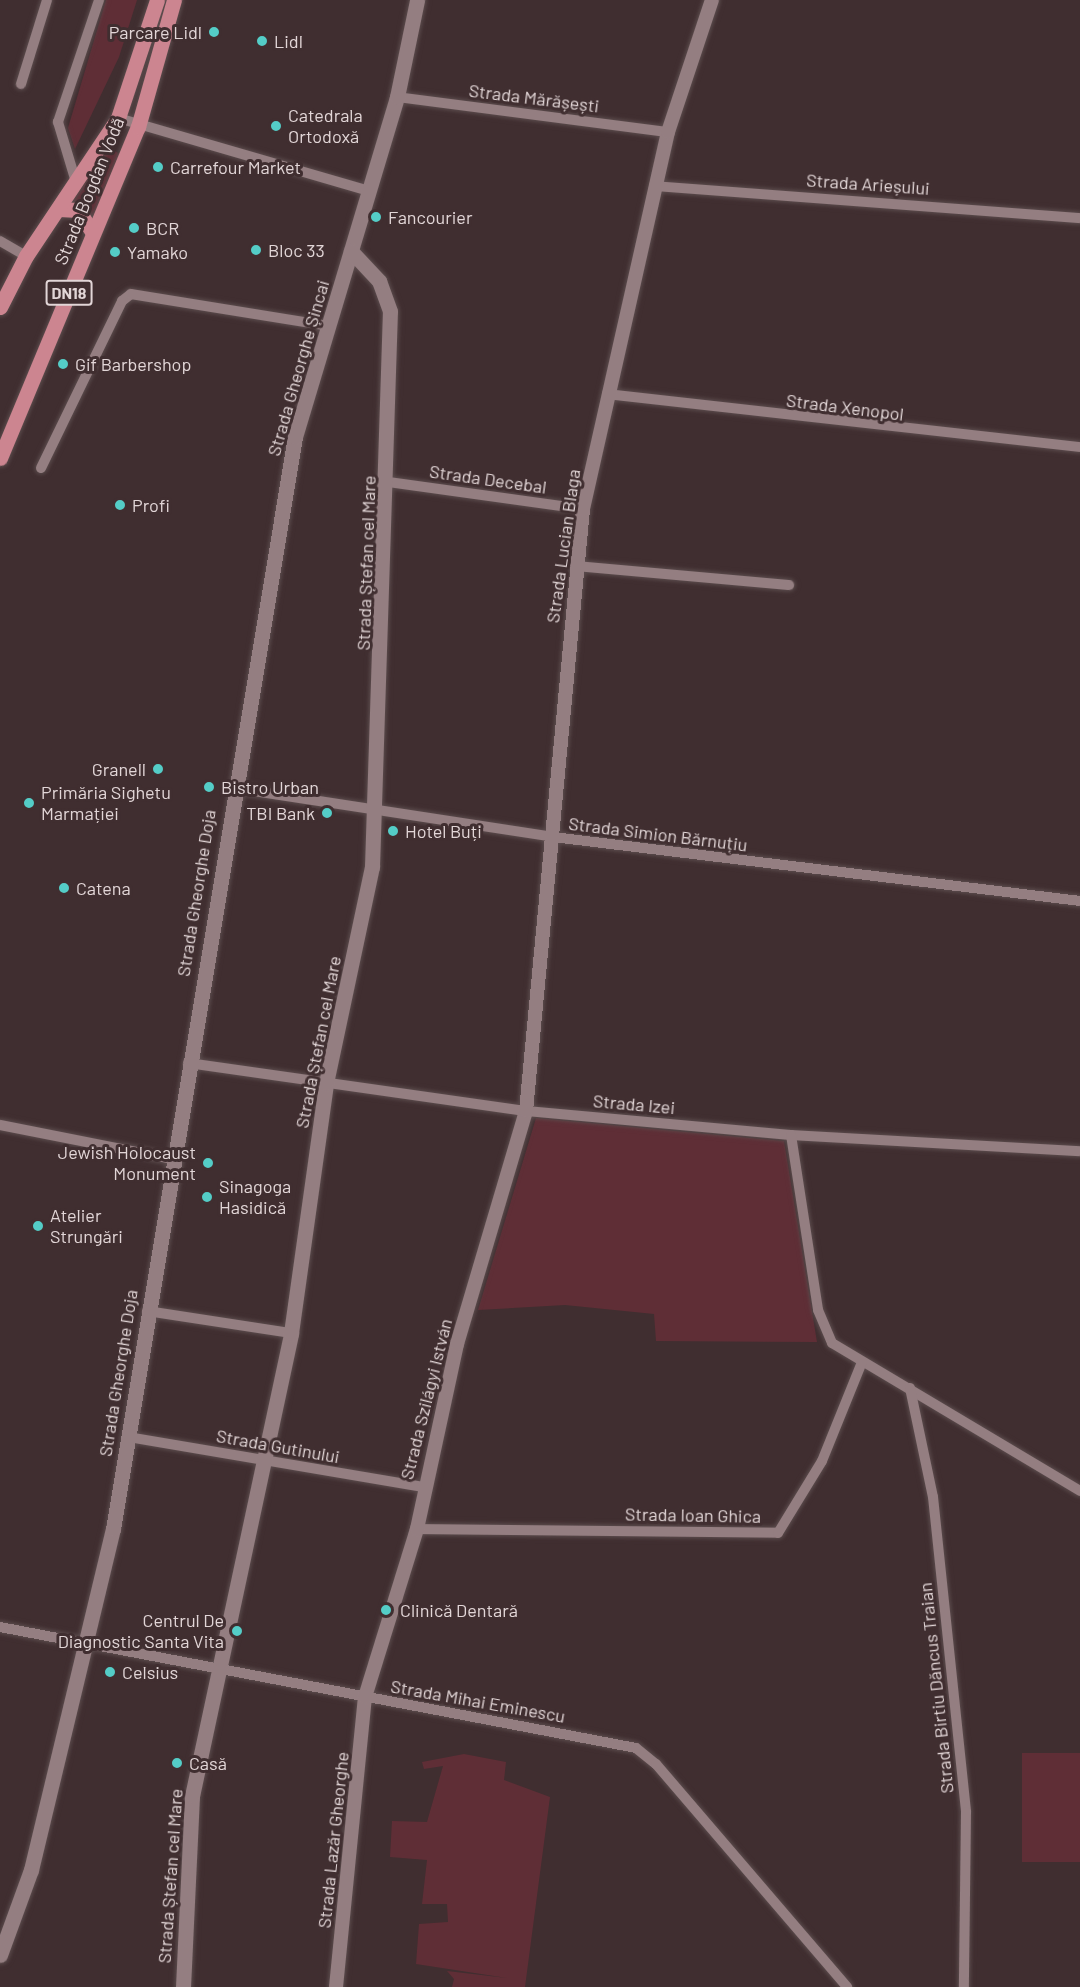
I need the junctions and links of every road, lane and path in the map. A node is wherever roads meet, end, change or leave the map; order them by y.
1 (47, 0) edge
2 (99, 0) edge
3 (157, 0) edge
4 (174, 0) edge
5 (417, 0) edge
6 (712, 0) edge
7 (21, 84) dead end
8 (397, 97) junction
9 (118, 118) junction
10 (138, 127) junction
11 (668, 132) junction
12 (76, 182) junction
13 (654, 186) junction
14 (370, 191) junction
15 (59, 209) junction
16 (1080, 218) edge
17 (93, 233) junction
18 (0, 241) edge
19 (351, 252) junction
20 (26, 256) junction
21 (0, 307) edge
22 (328, 326) junction
23 (607, 394) junction
24 (1080, 447) edge
25 (0, 458) edge
26 (41, 468) dead end
27 (388, 482) junction
28 (583, 509) junction
29 (575, 566) junction
30 (789, 585) dead end
31 (234, 788) junction
32 (377, 810) junction
33 (553, 837) junction
34 (1080, 902) edge
35 (188, 1063) junction
36 (326, 1083) junction
37 (526, 1111) junction
38 (0, 1125) edge
39 (791, 1135) junction
40 (1080, 1151) edge
41 (172, 1159) junction
42 (147, 1311) junction
43 (291, 1333) junction
44 (862, 1362) junction
45 (910, 1388) junction
46 (128, 1437) junction
47 (262, 1460) junction
48 (423, 1487) junction
49 (1080, 1491) edge
50 (417, 1529) junction
51 (0, 1627) edge
52 (88, 1644) junction
53 (217, 1672) junction
54 (365, 1697) junction
55 (0, 1954) edge
56 (183, 1987) edge
57 (336, 1987) edge
58 (847, 1987) edge
59 (964, 1987) edge

1 - 7 street
2 - 12 street
3 - 9 main road, Strada Bogdan Vodă
4 - 10 main road, Strada Bogdan Vodă / DN18
5 - 8 main road, Strada Gheorghe Șincai
6 - 11 street, Strada Lucian Blaga
8 - 11 street, Strada Mărășești
8 - 14 main road, Strada Gheorghe Șincai
9 - 10 street
9 - 12 main road, Strada Bogdan Vodă
10 - 14 street
10 - 17 main road, Strada Bogdan Vodă / DN18
11 - 13 street, Strada Lucian Blaga
12 - 15 main road, Strada Bogdan Vodă
13 - 16 street, Strada Arieșului
13 - 23 street, Strada Lucian Blaga
14 - 19 main road, Strada Gheorghe Șincai
15 - 17 main road
15 - 20 main road, Strada Bogdan Vodă
17 - 25 main road, Strada Bogdan Vodă / DN18
18 - 20 street
19 - 22 main road, Strada Gheorghe Șincai
19 - 27 main road, Strada Ștefan cel Mare
20 - 21 main road, Strada Bogdan Vodă
22 - 26 street
22 - 31 main road, Strada Gheorghe Șincai
23 - 24 street, Strada Xenopol
23 - 28 street, Strada Lucian Blaga
27 - 28 street, Strada Decebal
27 - 32 main road, Strada Ștefan cel Mare
28 - 29 street, Strada Lucian Blaga
29 - 30 street
29 - 33 street, Strada Lucian Blaga
31 - 32 street, Strada Simion Bărnuțiu
31 - 35 main road, Strada Gheorghe Doja
32 - 33 street, Strada Simion Bărnuțiu
32 - 36 main road, Strada Ștefan cel Mare
33 - 34 street, Strada Simion Bărnuțiu
33 - 37 street, Strada Lucian Blaga
35 - 36 street, Strada Izei
35 - 41 main road, Strada Gheorghe Doja
36 - 37 street, Strada Izei
36 - 43 main road, Strada Ștefan cel Mare
37 - 39 street, Strada Izei
37 - 48 street, Strada Szilágyi István
38 - 41 street
39 - 40 street, Strada Izei
39 - 44 street
41 - 42 main road, Strada Gheorghe Doja
42 - 43 street
42 - 46 main road, Strada Gheorghe Doja
43 - 47 main road, Strada Ștefan cel Mare
44 - 45 street
44 - 50 street, Strada Ioan Ghica
45 - 49 street
45 - 59 street, Strada Birtiu Dăncus Traian
46 - 47 street, Strada Gutinului
46 - 52 main road, Strada Gheorghe Doja
47 - 48 street, Strada Gutinului
47 - 53 main road, Strada Ștefan cel Mare
48 - 50 street, Strada Szilágyi István
50 - 54 street, Strada Szilágyi István
51 - 52 street, Strada Mihai Eminescu
52 - 53 street, Strada Mihai Eminescu
52 - 55 main road, Strada Gheorghe Doja
53 - 54 street, Strada Mihai Eminescu
53 - 56 main road, Strada Ștefan cel Mare
54 - 57 street, Strada Lazăr Gheorghe
54 - 58 street, Strada Mihai Eminescu

